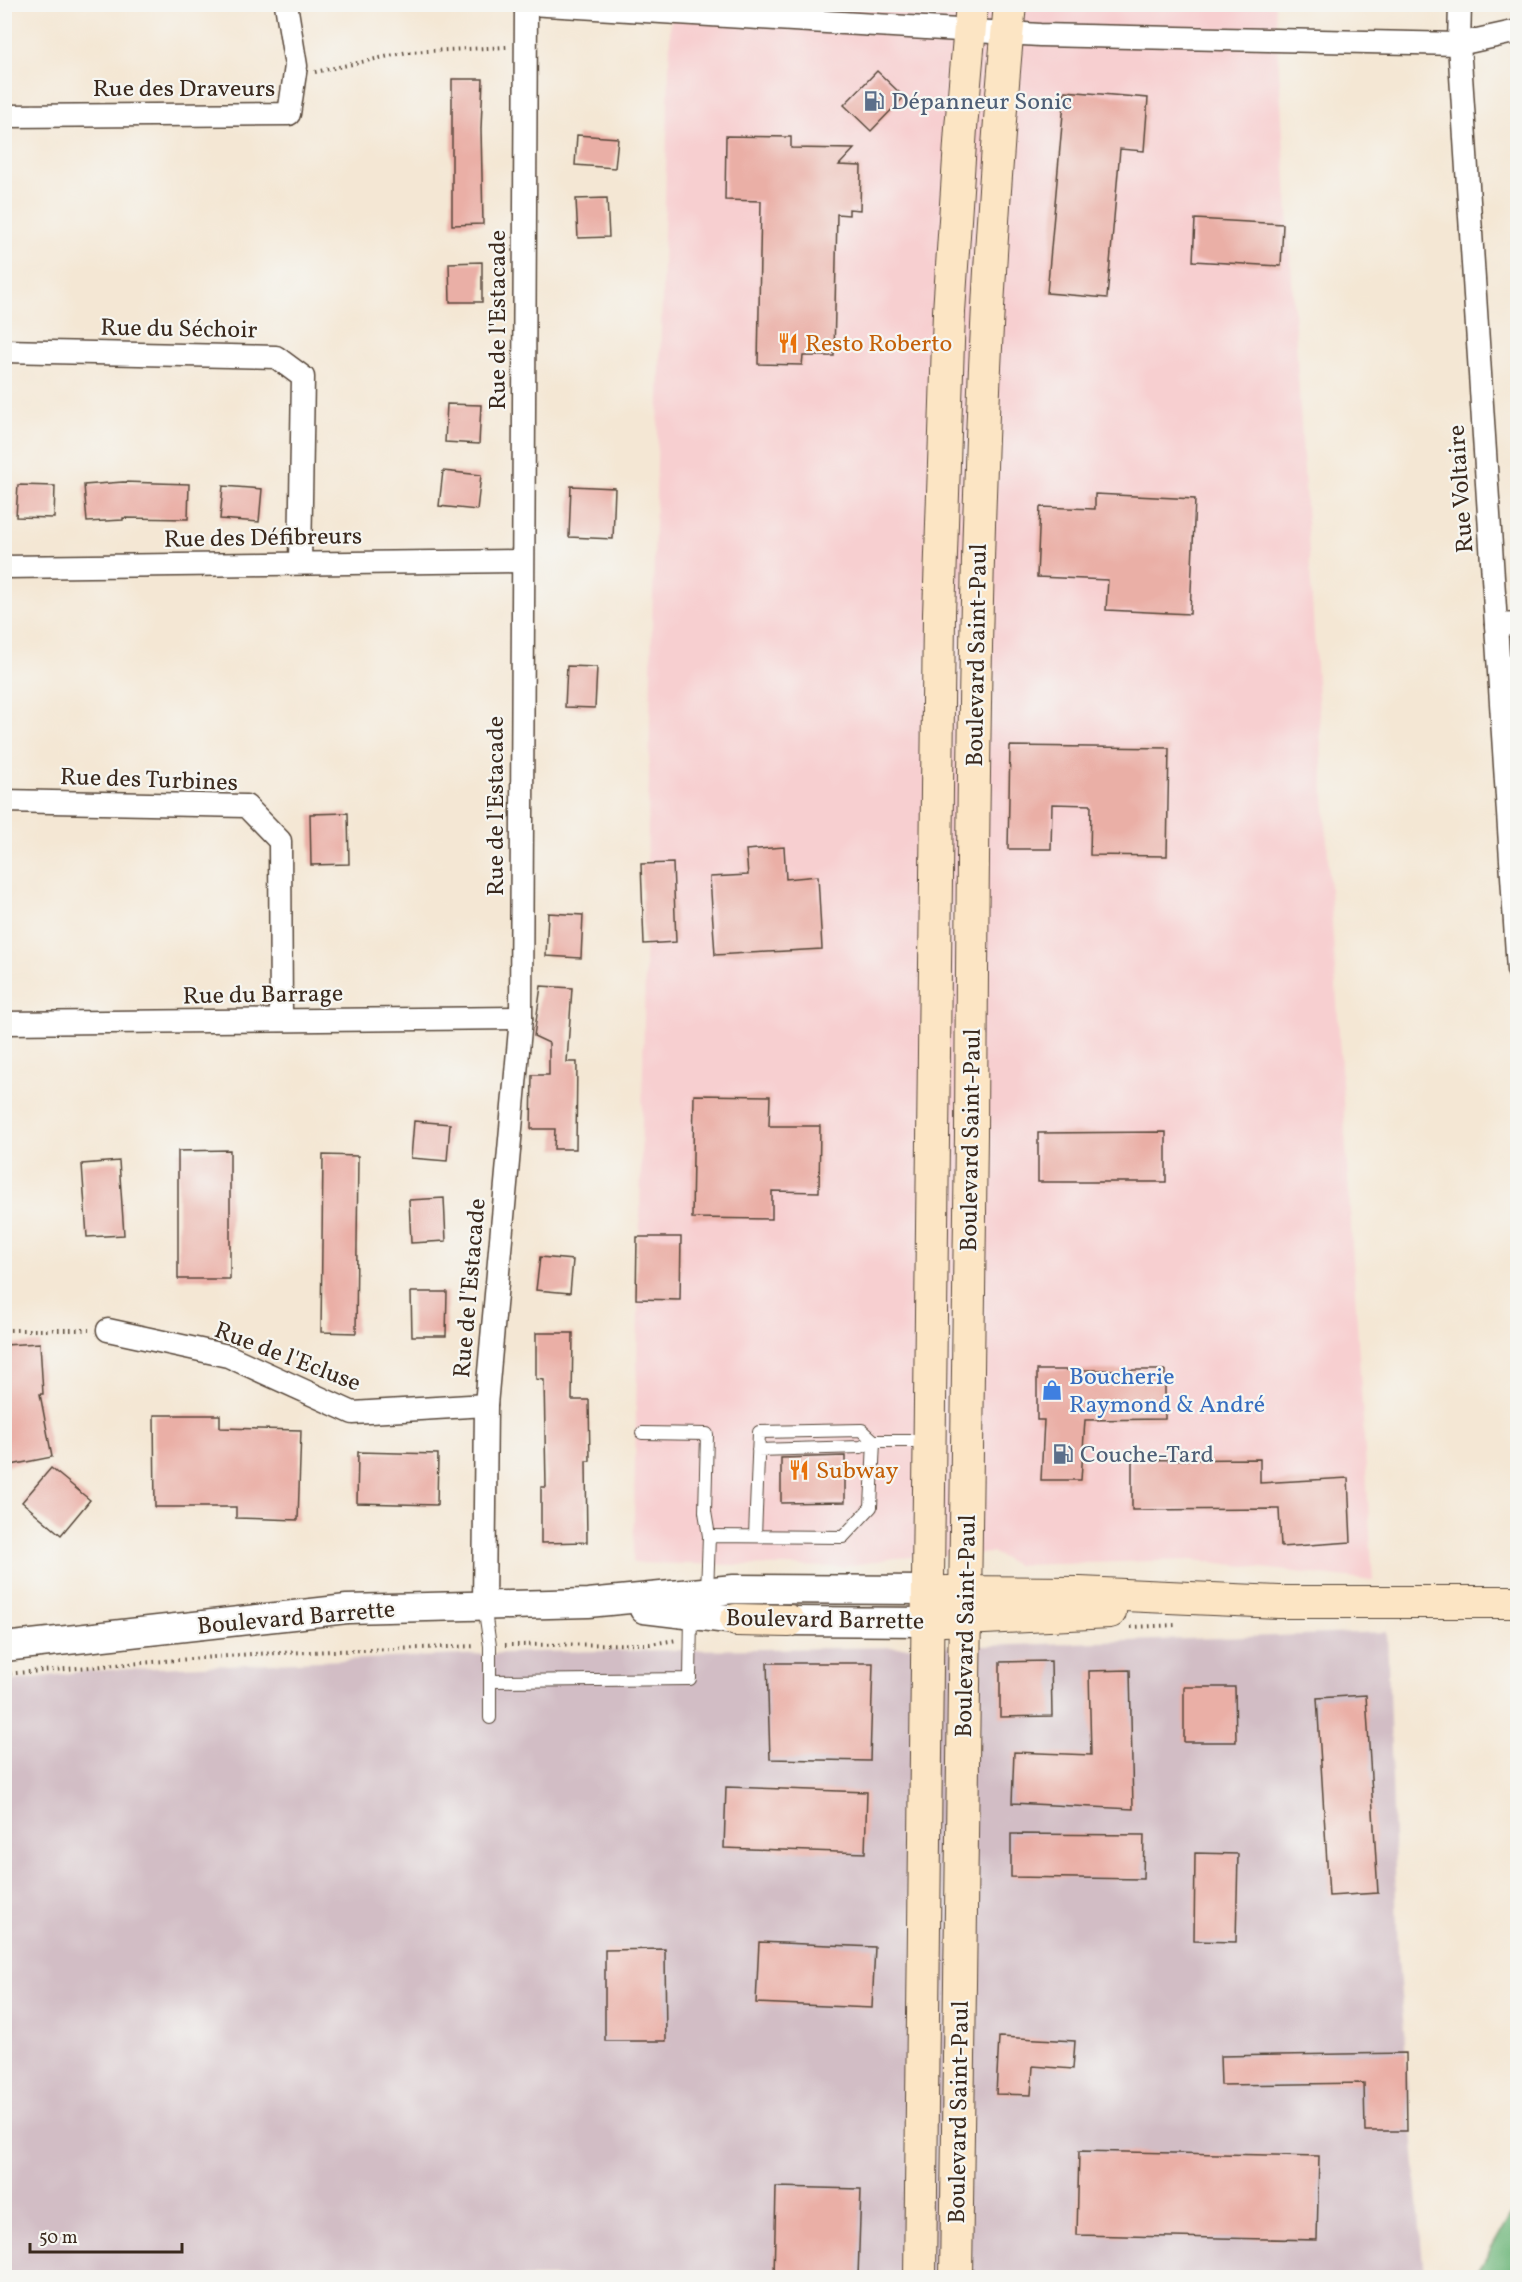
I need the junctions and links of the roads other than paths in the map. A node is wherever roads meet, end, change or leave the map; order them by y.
1 (286, 4) edge
2 (528, 4) edge
3 (1460, 4) edge
4 (971, 17) edge
5 (1008, 19) edge
6 (1518, 31) edge
7 (1459, 44) junction
8 (4, 116) edge
9 (4, 351) edge
10 (522, 561) junction
11 (300, 563) junction
12 (4, 567) edge
13 (1507, 624) edge
14 (4, 801) edge
15 (1518, 970) edge
16 (521, 1018) junction
17 (281, 1020) junction
18 (4, 1023) edge
19 (108, 1330) road end
20 (486, 1405) junction
21 (642, 1433) dead end
22 (874, 1441) junction
23 (928, 1441) junction
24 (758, 1450) junction
25 (709, 1536) junction
26 (755, 1536) junction
27 (927, 1590) junction
28 (708, 1591) junction
29 (1518, 1602) edge
30 (588, 1603) junction
31 (484, 1605) junction
32 (965, 1606) junction
33 (690, 1615) junction
34 (736, 1620) joint
35 (789, 1621) joint
36 (927, 1622) junction
37 (4, 1647) edge
38 (490, 1681) junction
39 (490, 1718) dead end
40 (920, 2277) edge
41 (956, 2277) edge

1 - 8 street, Rue des Draveurs
2 - 4 street
2 - 10 street, Rue de l'Estacade
3 - 7 street, Rue Voltaire
4 - 5 street
4 - 23 main road, Boulevard Saint-Paul
5 - 7 street
5 - 32 main road, Boulevard Saint-Paul
6 - 7 street
7 - 13 street, Rue Voltaire
9 - 11 street, Rue du Séchoir
10 - 11 street, Rue des Défibreurs
10 - 16 street, Rue de l'Estacade
11 - 12 street, Rue des Défibreurs
13 - 15 street, Rue Voltaire
14 - 17 street, Rue des Turbines
16 - 17 street, Rue du Barrage
16 - 20 street, Rue de l'Estacade
17 - 18 street, Rue du Barrage
19 - 20 street, Rue de l'Ecluse
20 - 31 street, Rue de l'Estacade
21 - 25 lane
22 - 23 lane
22 - 24 lane
22 - 24 lane
22 - 26 lane
23 - 27 main road, Boulevard Saint-Paul
24 - 26 lane
25 - 26 lane
25 - 28 lane
27 - 28 street, Boulevard Barrette
27 - 32 main road, Boulevard Barrette
27 - 36 main road, Boulevard Saint-Paul
28 - 30 street, Boulevard Barrette
28 - 33 lane
29 - 32 main road, Boulevard Barrette
30 - 31 street, Boulevard Barrette
30 - 33 street, Boulevard Barrette
31 - 37 street, Boulevard Barrette
31 - 38 lane
32 - 36 main road, Boulevard Barrette
32 - 41 main road, Boulevard Saint-Paul
33 - 34 street, Boulevard Barrette
33 - 38 lane
34 - 35 main road, Boulevard Barrette
35 - 36 street, Boulevard Barrette
36 - 40 main road, Boulevard Saint-Paul
38 - 39 lane

